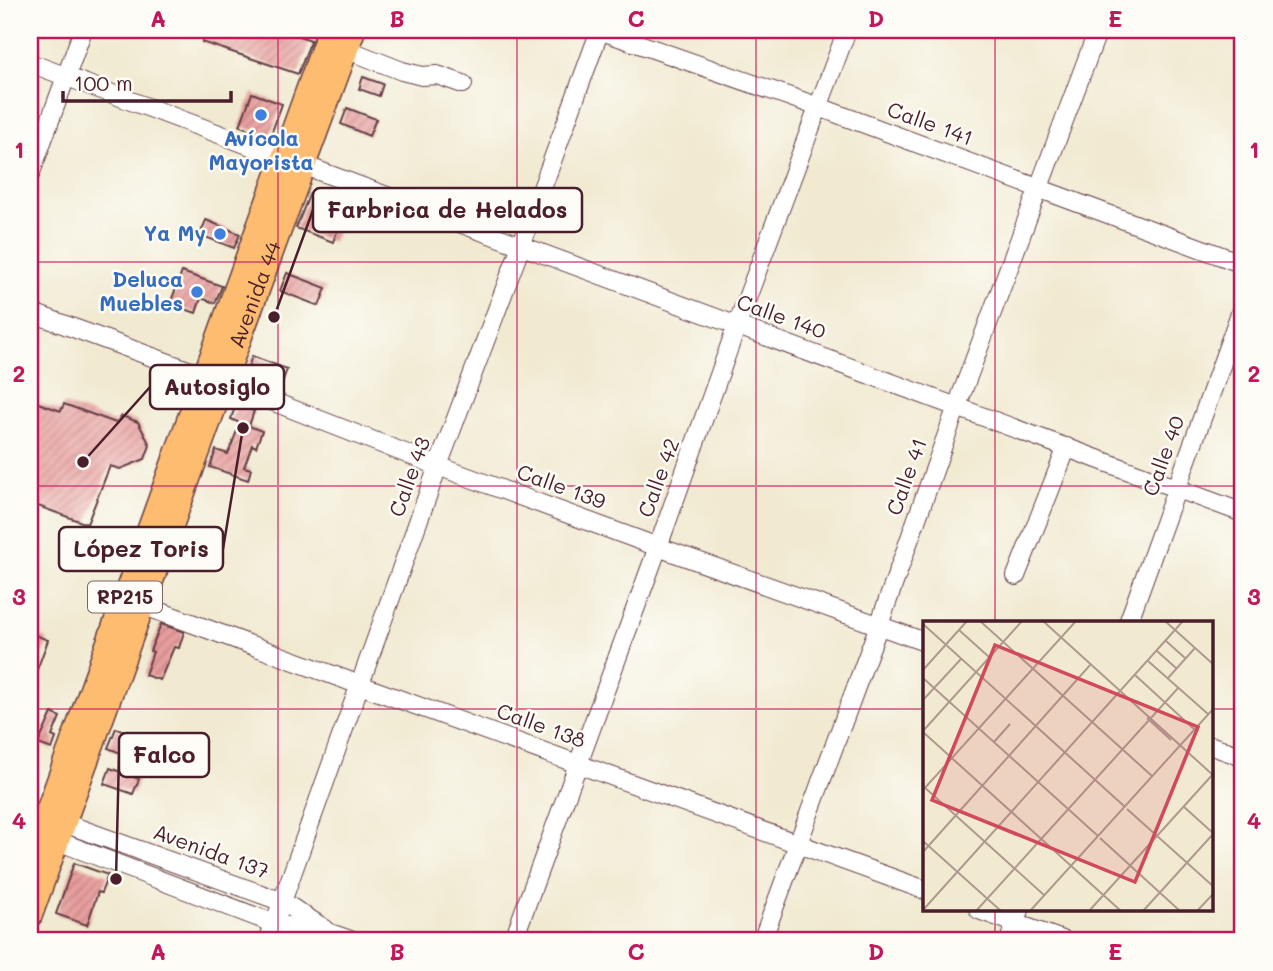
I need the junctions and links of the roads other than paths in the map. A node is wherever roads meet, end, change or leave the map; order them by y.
1 (83, 30) edge
2 (330, 30) edge
3 (599, 30) edge
4 (847, 30) edge
5 (1098, 30) edge
6 (349, 39) edge
7 (30, 64) edge
8 (66, 77) junction
9 (463, 84) dead end
10 (819, 107) junction
11 (293, 162) junction
12 (30, 175) edge
13 (1039, 189) junction
14 (521, 246) junction
15 (1243, 264) edge
16 (1243, 305) edge
17 (30, 312) edge
18 (737, 325) junction
19 (213, 379) junction
20 (957, 406) junction
21 (1067, 447) junction
22 (438, 466) junction
23 (1176, 488) junction
24 (1243, 513) edge
25 (658, 547) junction
26 (1016, 576) dead end
27 (142, 605) junction
28 (1129, 621) edge
29 (878, 625) junction
30 (923, 641) edge
31 (360, 685) junction
32 (1214, 747) edge
33 (1243, 757) edge
34 (578, 764) junction
35 (44, 827) edge
36 (797, 844) junction
37 (30, 861) edge
38 (923, 889) edge
39 (283, 902) junction
40 (992, 912) edge
41 (30, 915) edge
42 (1018, 916) edge
43 (275, 924) junction
44 (330, 933) junction
45 (268, 941) edge
46 (353, 941) edge
47 (513, 941) edge
48 (762, 941) edge
49 (1009, 941) edge
50 (1065, 941) edge

1 - 8 street
2 - 11 highway, Avenida 44 / RP215
3 - 10 street, Calle 141
3 - 14 street, Calle 43
4 - 10 street, Calle 42
5 - 13 street, Calle 41
6 - 9 street
6 - 11 highway, Avenida 44 / RP215
7 - 8 street, Calle 140
8 - 11 street, Calle 140
8 - 12 street
10 - 13 street, Calle 141
10 - 18 street, Calle 42
11 - 14 street, Calle 140
11 - 19 highway, Avenida 44 / RP215
13 - 15 street, Calle 141
13 - 20 street, Calle 41
14 - 18 street, Calle 140
14 - 22 street, Calle 43
16 - 23 street, Calle 40
17 - 19 street, Calle 139
18 - 20 street, Calle 140
18 - 25 street, Calle 42
19 - 22 street, Calle 139
19 - 27 highway, Avenida 44 / RP215
19 - 35 highway, Avenida 44 / RP215
20 - 21 street, Calle 140
20 - 29 street, Calle 41
21 - 23 street, Calle 140
21 - 26 street
22 - 25 street, Calle 139
22 - 31 street, Calle 43
23 - 24 street, Calle 140
23 - 28 street, Calle 40
25 - 29 street, Calle 139
25 - 34 street, Calle 42
27 - 31 street, Calle 138
27 - 35 highway, Avenida 44 / RP215
29 - 30 street, Calle 139
29 - 36 street, Calle 41
31 - 34 street, Calle 138
31 - 39 street, Calle 43
32 - 33 street
34 - 36 street, Calle 138
34 - 47 street, Calle 42
35 - 37 highway, Avenida 44 / RP215
35 - 39 street, Avenida 137
35 - 41 highway, Avenida 44 / RP215
35 - 43 street, Avenida 137
36 - 38 street, Calle 138
36 - 48 street, Calle 41
39 - 43 street, Calle 43
39 - 44 street, Avenida 137
40 - 42 street
42 - 49 street
42 - 50 street
43 - 44 street, Avenida 137
43 - 45 street, Calle 43
44 - 46 street, Avenida 137

